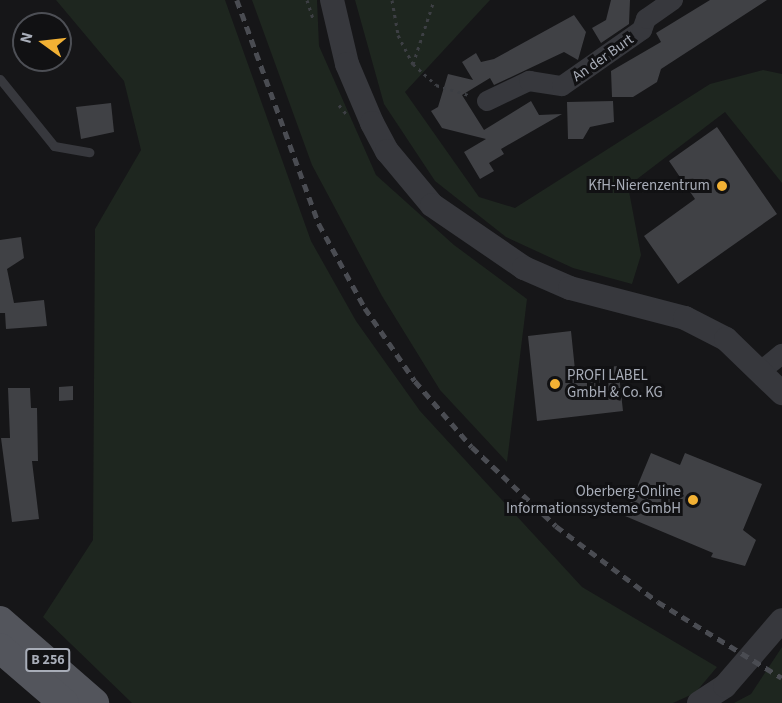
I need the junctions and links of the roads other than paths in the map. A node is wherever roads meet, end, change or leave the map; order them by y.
1 (332, 0) edge
2 (674, 0) edge
3 (0, 79) edge
4 (488, 101) road end
5 (89, 152) dead end
6 (782, 354) edge
7 (762, 370) junction
8 (782, 393) edge
9 (782, 620) edge
10 (0, 621) edge
11 (0, 648) edge
12 (63, 703) edge
13 (94, 703) edge
14 (699, 703) edge

1 - 7 street
2 - 4 street, An der Burt
3 - 5 lane
6 - 7 street
7 - 8 street
9 - 14 street
10 - 13 main road, B 256
11 - 12 main road, B 256

